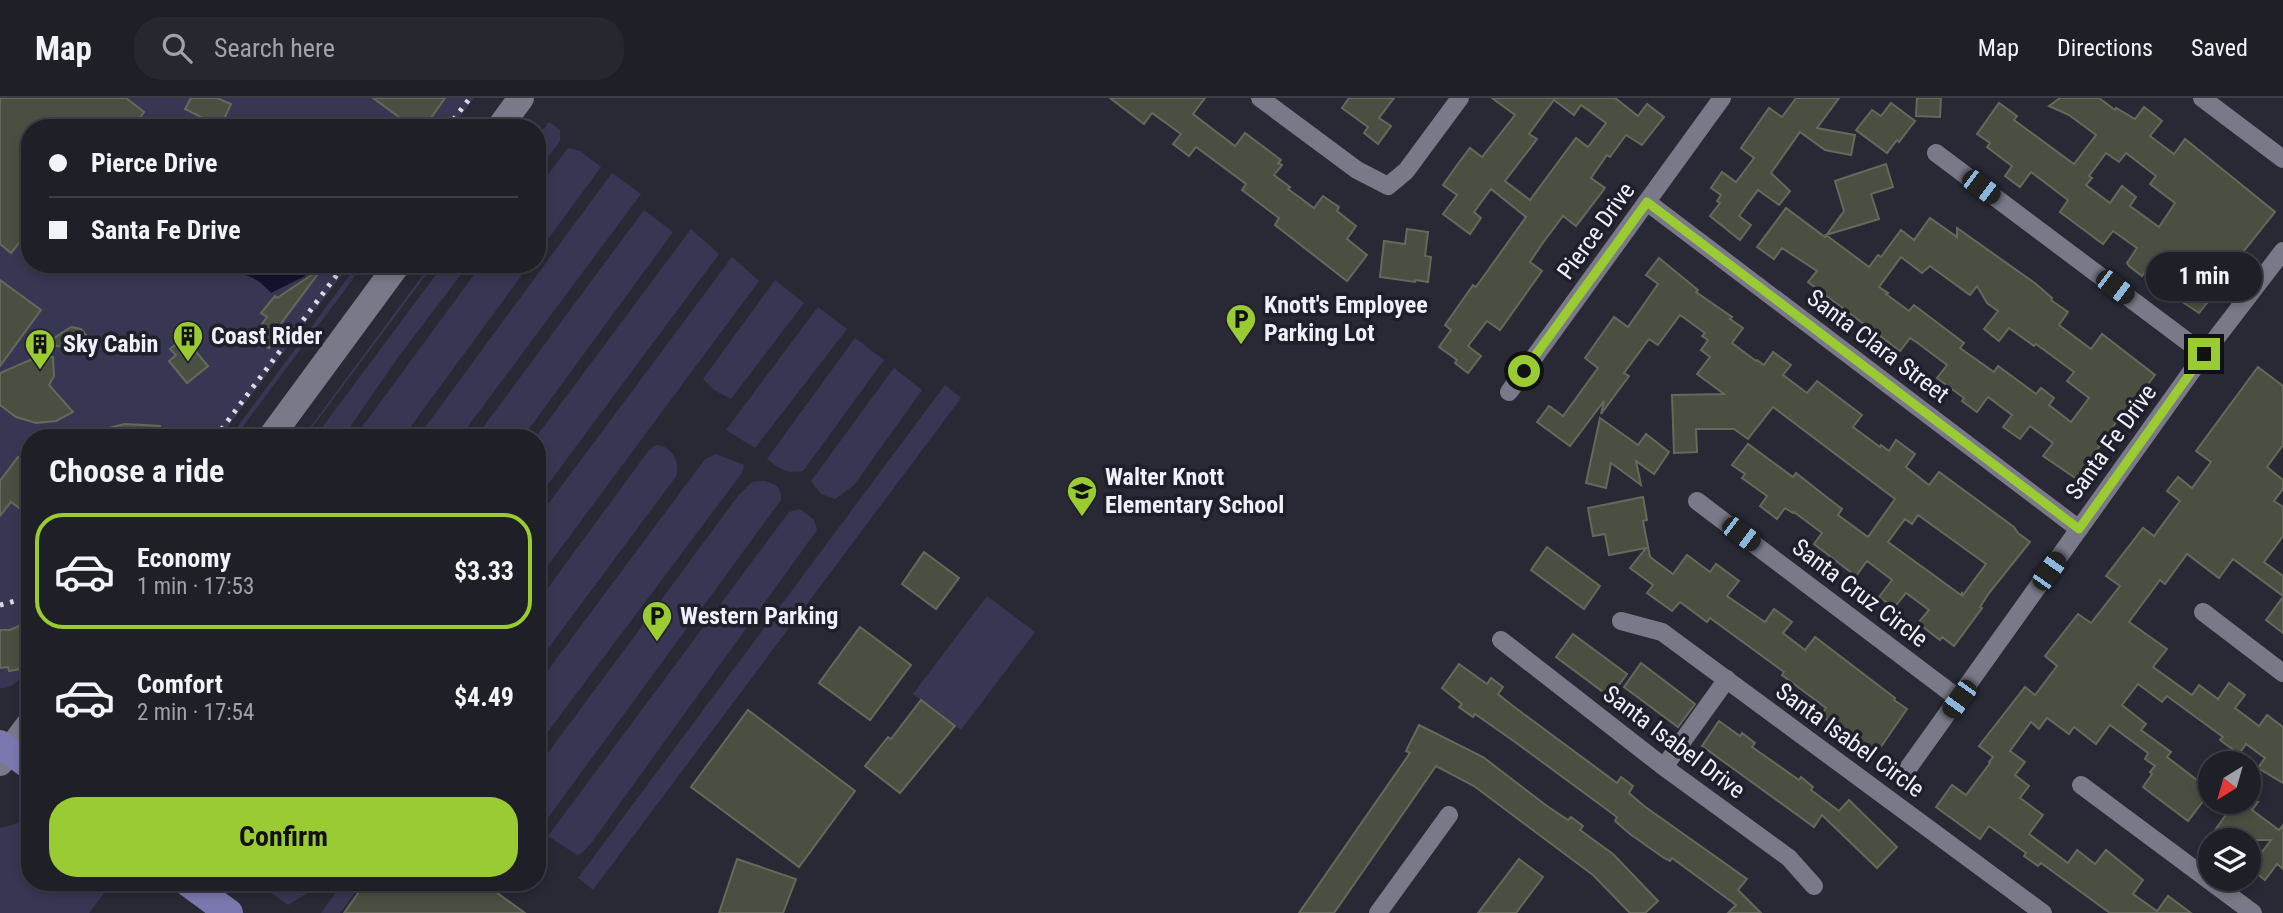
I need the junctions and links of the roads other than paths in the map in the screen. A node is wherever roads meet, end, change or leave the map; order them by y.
1 (521, 98) edge
2 (1260, 98) edge
3 (1460, 98) edge
4 (2202, 98) edge
5 (1720, 99) edge
6 (506, 119) edge
7 (1936, 153) dead end
8 (2283, 159) edge
9 (1647, 202) junction
10 (2283, 251) edge
11 (391, 273) edge
12 (2204, 354) junction
13 (1509, 392) dead end
14 (277, 429) edge
15 (1697, 501) dead end
16 (2079, 529) junction
17 (2203, 612) dead end
18 (1621, 621) dead end
19 (1501, 640) dead end
20 (2283, 673) edge
21 (1727, 679) junction
22 (1959, 699) junction
23 (21, 738) edge
24 (10, 756) edge
25 (1664, 767) junction
26 (1909, 767) dead end
27 (2081, 785) dead end
28 (1449, 815) dead end
29 (1814, 886) dead end
30 (199, 891) edge
31 (229, 913) edge
32 (1378, 913) edge
33 (2043, 913) edge
34 (2253, 913) edge

1 - 6 main road
2 - 3 street
4 - 8 street
5 - 9 street, Pierce Drive
7 - 12 street
9 - 13 street, Pierce Drive
9 - 16 street, Santa Clara Street
10 - 12 street, Santa Fe Drive
11 - 14 main road
12 - 16 street, Santa Fe Drive
15 - 22 street, Santa Cruz Circle
16 - 22 street, Santa Fe Drive
17 - 20 street
18 - 21 street, Santa Isabel Circle
19 - 25 street, Santa Isabel Drive
21 - 25 street
21 - 33 street, Santa Isabel Circle
22 - 26 street, Santa Fe Drive
23 - 24 main road
25 - 29 street, Santa Isabel Drive
27 - 34 street
28 - 32 street
30 - 31 main road

